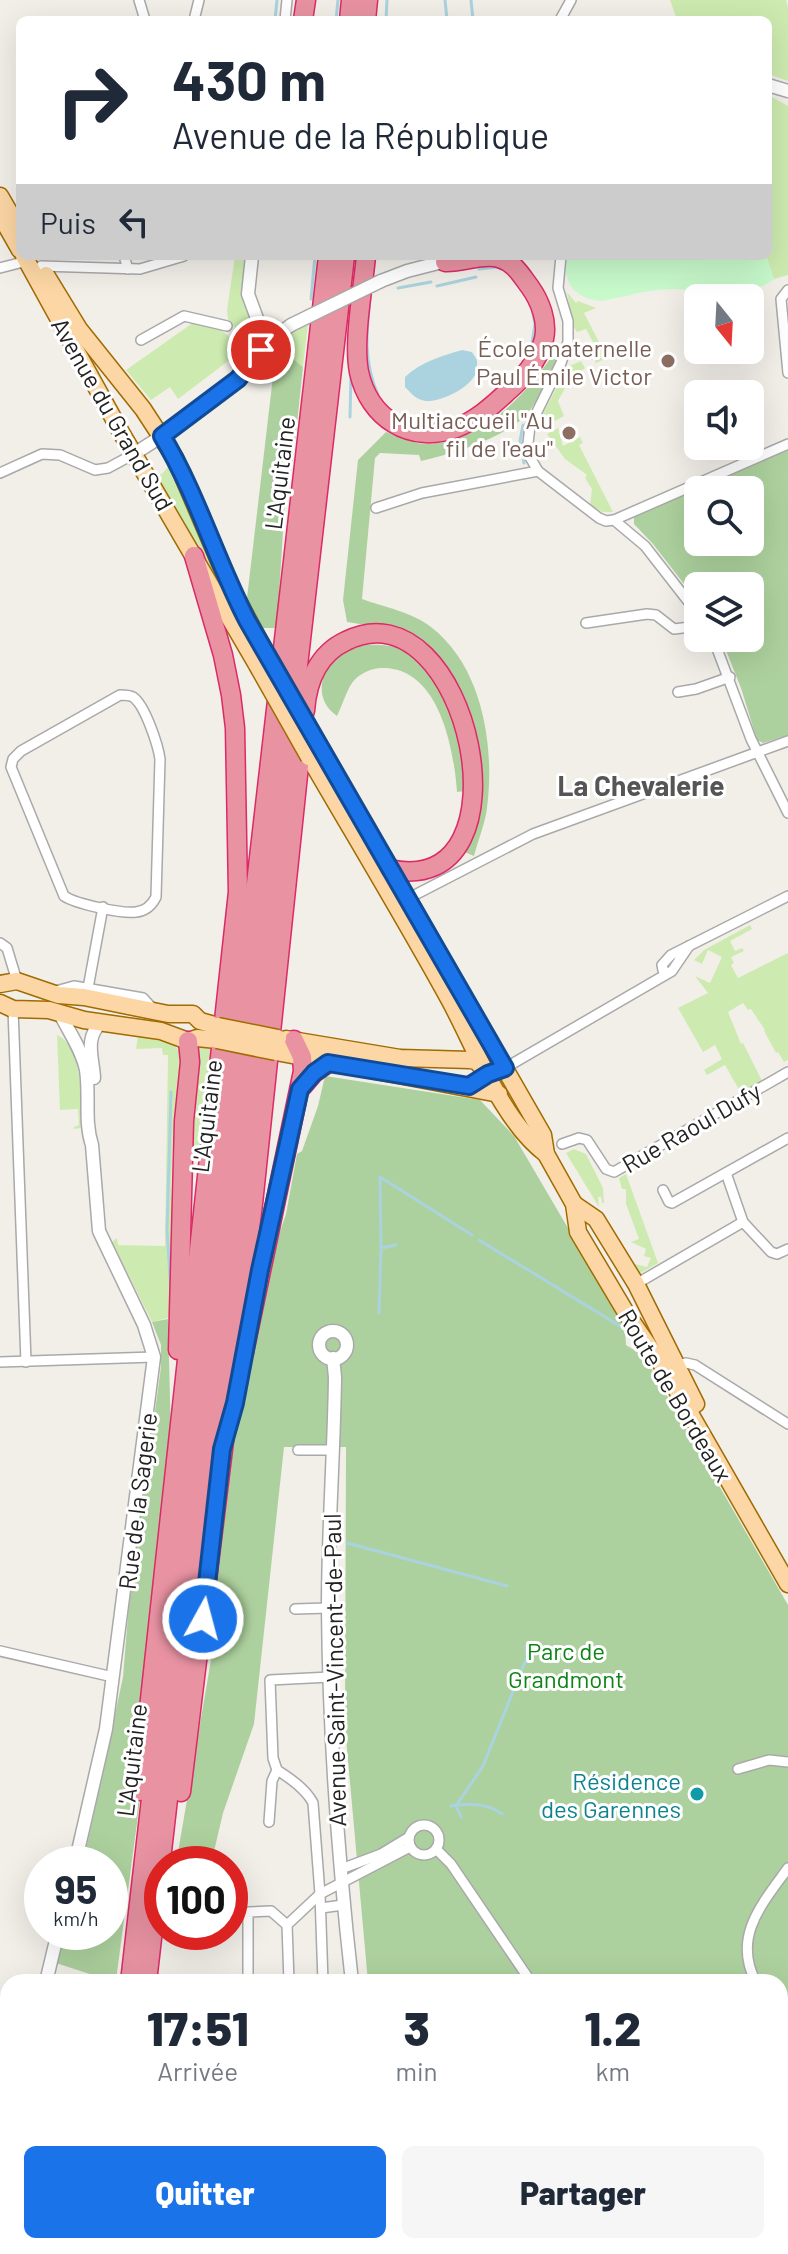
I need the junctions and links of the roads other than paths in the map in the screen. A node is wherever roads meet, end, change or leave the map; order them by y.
1 (0, 196) edge
2 (0, 215) edge
3 (16, 223) edge
4 (16, 239) edge
5 (23, 260) edge
6 (30, 260) edge
7 (30, 260) edge
8 (47, 260) edge
9 (125, 260) edge
10 (173, 260) edge
11 (252, 260) edge
12 (328, 260) edge
13 (345, 260) edge
14 (366, 260) edge
15 (448, 260) edge
16 (454, 260) edge
17 (475, 260) edge
18 (502, 260) edge
19 (561, 260) edge
20 (0, 268) edge
21 (128, 269) junction
22 (788, 290) edge
23 (227, 326) dead end
24 (141, 340) dead end
25 (266, 343) junction
26 (788, 373) edge
27 (162, 436) junction
28 (788, 444) edge
29 (134, 454) junction
30 (538, 471) junction
31 (1, 472) edge
32 (376, 508) dead end
33 (614, 520) junction
34 (194, 556) junction
35 (684, 596) edge
36 (586, 623) dead end
37 (684, 628) edge
38 (719, 652) edge
39 (730, 677) junction
40 (678, 692) dead end
41 (788, 741) edge
42 (758, 751) junction
43 (788, 813) edge
44 (389, 869) junction
45 (788, 896) edge
46 (407, 899) junction
47 (103, 907) junction
48 (0, 943) edge
49 (7, 983) edge
50 (88, 988) junction
51 (48, 993) junction
52 (5, 1005) edge
53 (59, 1012) junction
54 (155, 1012) junction
55 (101, 1023) junction
56 (465, 1030) junction
57 (195, 1033) junction
58 (288, 1047) junction
59 (453, 1060) junction
60 (328, 1063) junction
61 (505, 1068) junction
62 (788, 1072) edge
63 (488, 1074) junction
64 (469, 1086) junction
65 (300, 1089) junction
66 (499, 1094) junction
67 (788, 1138) edge
68 (562, 1144) dead end
69 (92, 1145) junction
70 (546, 1154) junction
71 (726, 1173) junction
72 (663, 1190) dead end
73 (574, 1204) junction
74 (743, 1222) junction
75 (788, 1249) edge
76 (636, 1284) junction
77 (154, 1357) junction
78 (333, 1358) dead end
79 (0, 1362) edge
80 (26, 1362) junction
81 (677, 1365) junction
82 (788, 1424) edge
83 (222, 1449) junction
84 (298, 1450) dead end
85 (332, 1450) junction
86 (175, 1477) junction
87 (788, 1566) edge
88 (788, 1584) edge
89 (328, 1608) junction
90 (295, 1609) dead end
91 (0, 1651) edge
92 (113, 1677) junction
93 (330, 1677) junction
94 (788, 1762) edge
95 (738, 1769) dead end
96 (277, 1770) junction
97 (269, 1822) dead end
98 (409, 1842) junction
99 (79, 1846) edge
100 (149, 1846) edge
101 (154, 1846) edge
102 (154, 1846) edge
103 (160, 1846) edge
104 (436, 1849) junction
105 (788, 1868) edge
106 (341, 1869) junction
107 (342, 1884) junction
108 (320, 1894) junction
109 (343, 1905) junction
110 (144, 1907) edge
111 (321, 1908) junction
112 (287, 1925) junction
113 (54, 1950) edge
114 (148, 1950) edge
115 (48, 1974) edge
116 (131, 1974) edge
117 (147, 1974) edge
118 (248, 1974) edge
119 (289, 1974) edge
120 (323, 1974) edge
121 (351, 1974) edge
122 (526, 1974) edge
123 (753, 1974) edge

1 - 3 main road
2 - 4 main road, Avenue du Grand Sud
5 - 20 street
6 - 27 main road, Avenue du Grand Sud
7 - 29 main road, Avenue du Grand Sud
8 - 21 street
9 - 21 street
10 - 21 street
11 - 25 street
12 - 101 highway, L'Aquitaine
13 - 102 highway, L'Aquitaine
14 - 18 highway
15 - 25 street, bridge
16 - 17 highway
19 - 30 street
22 - 26 street
23 - 24 street
25 - 27 street
27 - 29 street
27 - 44 main road, Avenue du Grand Sud, bridge
28 - 33 street
29 - 31 street
29 - 34 main road, Avenue du Grand Sud
30 - 32 street
30 - 33 street
33 - 35 street
34 - 56 main road, Avenue du Grand Sud, bridge
34 - 86 highway
36 - 37 street
38 - 39 street
39 - 40 street
39 - 42 street
41 - 42 street
42 - 43 street
42 - 46 street
44 - 46 main road, Avenue du Grand Sud
44 - 83 highway
45 - 61 street
46 - 61 main road, Avenue du Grand Sud
47 - 47 street
47 - 50 street
48 - 49 street
49 - 51 main road
49 - 52 main road
50 - 51 street
50 - 54 street
51 - 54 main road
52 - 53 main road
52 - 80 street
53 - 55 main road
53 - 69 street, Rue de la Sagerie
54 - 57 main road
55 - 57 main road
55 - 69 street, Rue de la Sagerie
56 - 59 main road
56 - 63 main road, Avenue du Grand Sud
57 - 58 main road, bridge
57 - 86 highway
58 - 59 main road
58 - 60 main road
58 - 65 highway
59 - 63 main road
60 - 64 main road
60 - 65 highway
61 - 63 main road
61 - 70 main road, Avenue du Grand Sud
62 - 68 street, Rue Raoul Dufy
63 - 64 main road
63 - 66 main road, Avenue du Grand Sud
64 - 66 main road
65 - 83 highway
66 - 70 main road, Avenue du Grand Sud
67 - 71 street
69 - 77 street, Rue de la Sagerie
70 - 73 main road, Route de Bordeaux
71 - 72 street
71 - 74 street
73 - 76 main road, Route de Bordeaux
73 - 88 main road, Route de Bordeaux
74 - 75 street
74 - 76 street
76 - 81 main road, Route de Bordeaux
77 - 80 street
77 - 92 street, Rue de la Sagerie
78 - 85 street, Avenue Saint-Vincent-de-Paul
79 - 80 street
81 - 82 street
81 - 87 main road, Route de Bordeaux
83 - 103 highway
84 - 85 street
85 - 89 street, Avenue Saint-Vincent-de-Paul
86 - 100 highway
89 - 90 street
89 - 93 street, Avenue Saint-Vincent-de-Paul
91 - 92 street
92 - 99 street, Rue de la Sagerie
93 - 96 street
93 - 106 street, Avenue Saint-Vincent-de-Paul
94 - 95 street
96 - 97 street
96 - 108 street
98 - 104 street
98 - 104 street
98 - 106 street
98 - 107 street
104 - 122 street
105 - 123 street
106 - 107 street, Avenue Saint-Vincent-de-Paul
107 - 108 street
107 - 109 street, Avenue Saint-Vincent-de-Paul
108 - 111 street
108 - 112 street
109 - 111 street
109 - 121 street, Avenue Saint-Vincent-de-Paul
110 - 116 highway, L'Aquitaine
111 - 120 street
112 - 118 street
112 - 119 street
113 - 115 street
114 - 117 highway, L'Aquitaine

